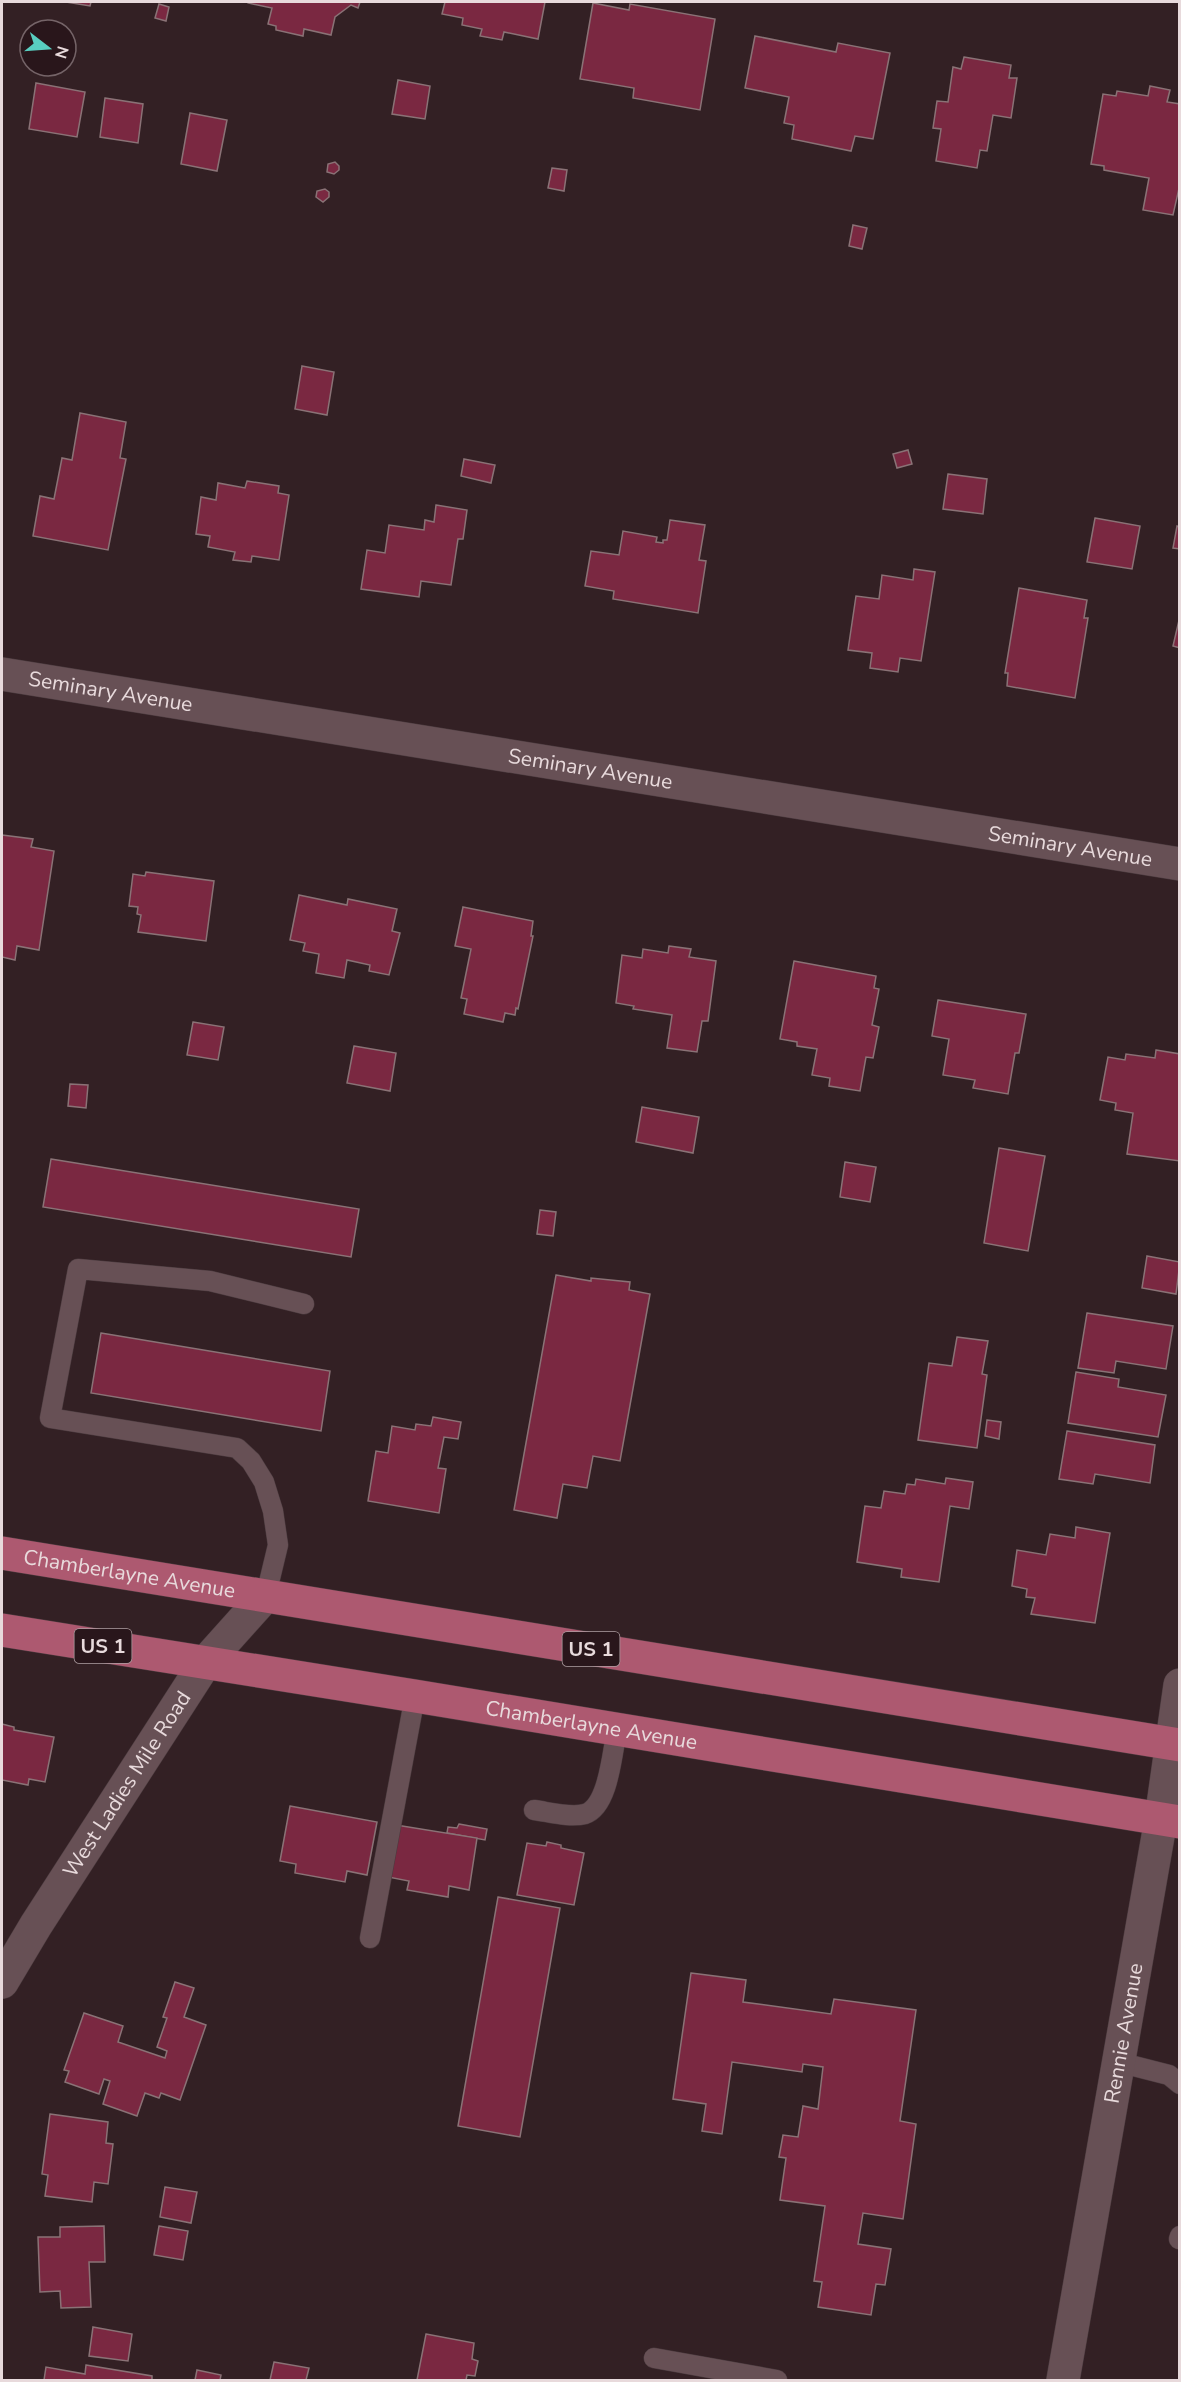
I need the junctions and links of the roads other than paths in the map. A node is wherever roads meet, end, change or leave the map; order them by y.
1 (2, 674) edge
2 (1179, 864) edge
3 (304, 1304) dead end
4 (2, 1553) edge
5 (266, 1595) junction
6 (2, 1630) edge
7 (205, 1663) junction
8 (1179, 1685) edge
9 (415, 1696) junction
10 (617, 1730) junction
11 (1175, 1744) edge
12 (534, 1810) dead end
13 (1170, 1821) edge
14 (370, 1938) dead end
15 (2, 1982) edge
16 (1118, 2062) junction
17 (1179, 2084) edge
18 (654, 2358) dead end
19 (777, 2380) edge
20 (1063, 2380) edge

1 - 2 street, Seminary Avenue
3 - 5 lane
4 - 5 main road, Chamberlayne Avenue / US 1
5 - 7 street, West Ladies Mile Road
5 - 11 main road, Chamberlayne Avenue / US 1
6 - 7 main road, Chamberlayne Avenue / US 1
7 - 9 main road, Chamberlayne Avenue / US 1
7 - 15 street, West Ladies Mile Road
8 - 11 street, Rennie Avenue
9 - 10 main road, Chamberlayne Avenue / US 1
9 - 14 lane
10 - 12 lane
10 - 13 main road, Chamberlayne Avenue / US 1
11 - 13 street, Rennie Avenue
13 - 16 street, Rennie Avenue
16 - 17 lane
16 - 20 street, Rennie Avenue
18 - 19 lane

